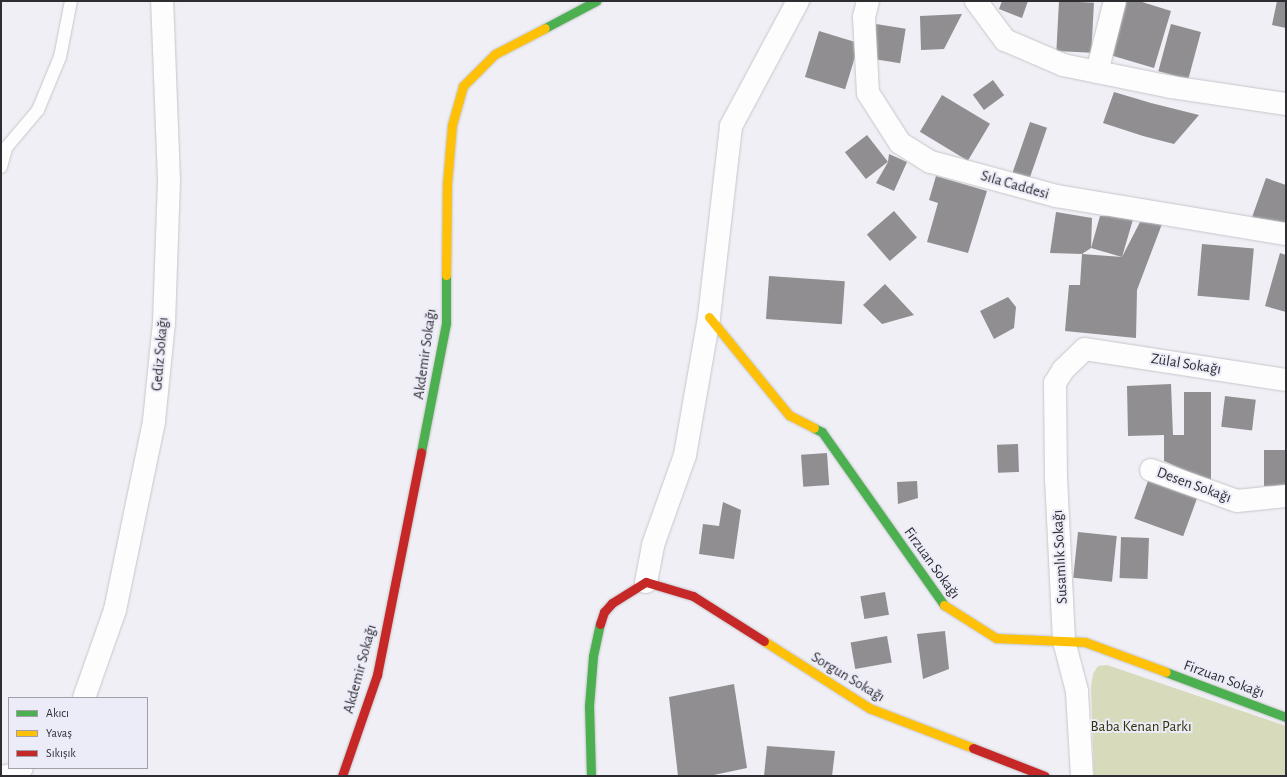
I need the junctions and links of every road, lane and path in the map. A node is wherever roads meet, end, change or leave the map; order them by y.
1 (71, 1) edge
2 (162, 1) edge
3 (596, 1) edge
4 (798, 1) edge
5 (868, 1) edge
6 (976, 1) edge
7 (1115, 1) edge
8 (1097, 72) junction
9 (1286, 104) edge
10 (1, 167) edge
11 (1286, 234) edge
12 (709, 317) junction
13 (1085, 349) joint
14 (1286, 380) edge
15 (1151, 470) dead end
16 (1286, 496) edge
17 (646, 582) junction
18 (1064, 641) junction
19 (84, 697) edge
20 (1286, 717) edge
21 (21, 769) edge
22 (6, 776) edge
23 (342, 776) edge
24 (591, 776) edge
25 (1045, 776) edge
26 (1082, 776) edge

1 - 10 lane
2 - 19 street, Gediz Sokağı
3 - 23 street, Akdemir Sokağı
4 - 12 street
5 - 11 street, Sıla Caddesi
6 - 8 street
7 - 8 street
8 - 9 street
12 - 17 street
12 - 18 street, Firzuan Sokağı
13 - 14 street, Zülal Sokağı
13 - 18 street, Susamlık Sokağı
15 - 16 street, Desen Sokağı
17 - 24 street
17 - 25 street, Sorgun Sokağı
18 - 20 street, Firzuan Sokağı
18 - 26 street, Susamlık Sokağı
21 - 22 street

